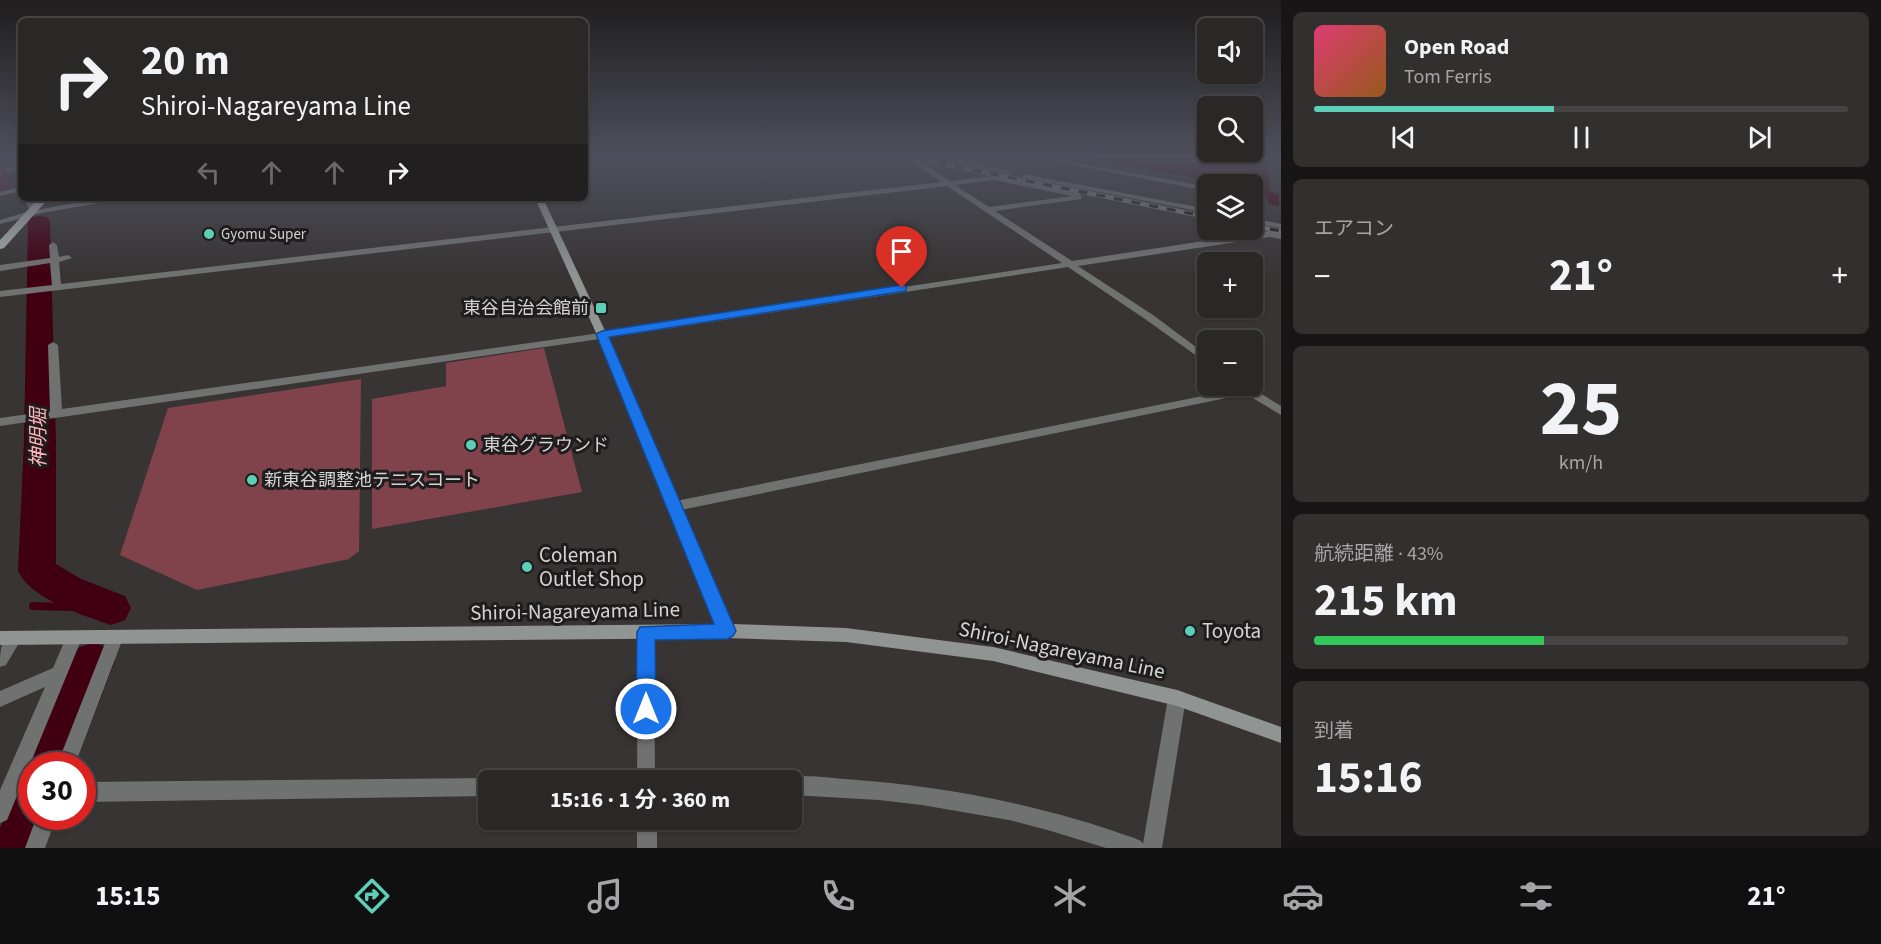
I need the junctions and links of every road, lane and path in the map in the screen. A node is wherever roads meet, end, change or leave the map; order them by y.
1 (840, 196) edge
2 (966, 196) edge
3 (1077, 196) edge
4 (1129, 196) edge
5 (1170, 196) edge
6 (29, 201) edge
7 (41, 201) edge
8 (99, 201) edge
9 (539, 201) edge
10 (1168, 204) junction
11 (1197, 209) edge
12 (987, 210) junction
13 (31, 212) junction
14 (0, 222) edge
15 (1263, 222) edge
16 (1281, 226) edge
17 (553, 229) junction
18 (1281, 236) edge
19 (54, 245) dead end
20 (0, 246) edge
21 (68, 258) dead end
22 (51, 261) junction
23 (1068, 264) junction
24 (0, 268) edge
25 (53, 288) junction
26 (0, 294) edge
27 (602, 334) junction
28 (53, 345) dead end
29 (1197, 353) edge
30 (1206, 396) edge
31 (1258, 396) edge
32 (1281, 411) edge
33 (52, 414) junction
34 (0, 422) edge
35 (676, 506) junction
36 (727, 631) junction
37 (646, 632) junction
38 (7, 638) edge
39 (74, 638) junction
40 (115, 638) junction
41 (0, 660) edge
42 (59, 673) junction
43 (1177, 698) junction
44 (0, 699) edge
45 (1281, 735) edge
46 (71, 752) edge
47 (646, 770) edge
48 (802, 786) edge
49 (478, 787) edge
50 (96, 792) edge
51 (0, 813) edge
52 (42, 830) edge
53 (647, 830) edge
54 (35, 848) edge
55 (647, 848) edge
56 (1134, 848) edge
57 (1152, 848) edge

1 - 17 street
2 - 12 street
3 - 12 street
4 - 10 street
5 - 10 street
6 - 13 street
7 - 13 main road
8 - 13 street
9 - 17 main road
10 - 11 street
12 - 23 street
13 - 14 street
13 - 20 main road
15 - 16 street
17 - 25 street
17 - 27 main road
18 - 23 street
19 - 22 street
21 - 22 street
22 - 24 street
22 - 25 street
23 - 27 street
23 - 29 street
25 - 26 street
27 - 33 street
27 - 35 main road
28 - 33 street
30 - 35 street
31 - 32 street
33 - 34 street
35 - 36 main road
36 - 37 main road, Shiroi-Nagareyama Line
36 - 43 main road, Shiroi-Nagareyama Line
37 - 40 main road, Shiroi-Nagareyama Line
37 - 47 street
38 - 39 main road, Shiroi-Nagareyama Line
38 - 41 street
39 - 40 main road, Shiroi-Nagareyama Line
39 - 42 street
40 - 46 street
42 - 44 street
42 - 51 street
43 - 45 main road, Shiroi-Nagareyama Line
43 - 57 street
48 - 56 street
49 - 50 street
52 - 54 street
53 - 55 street

